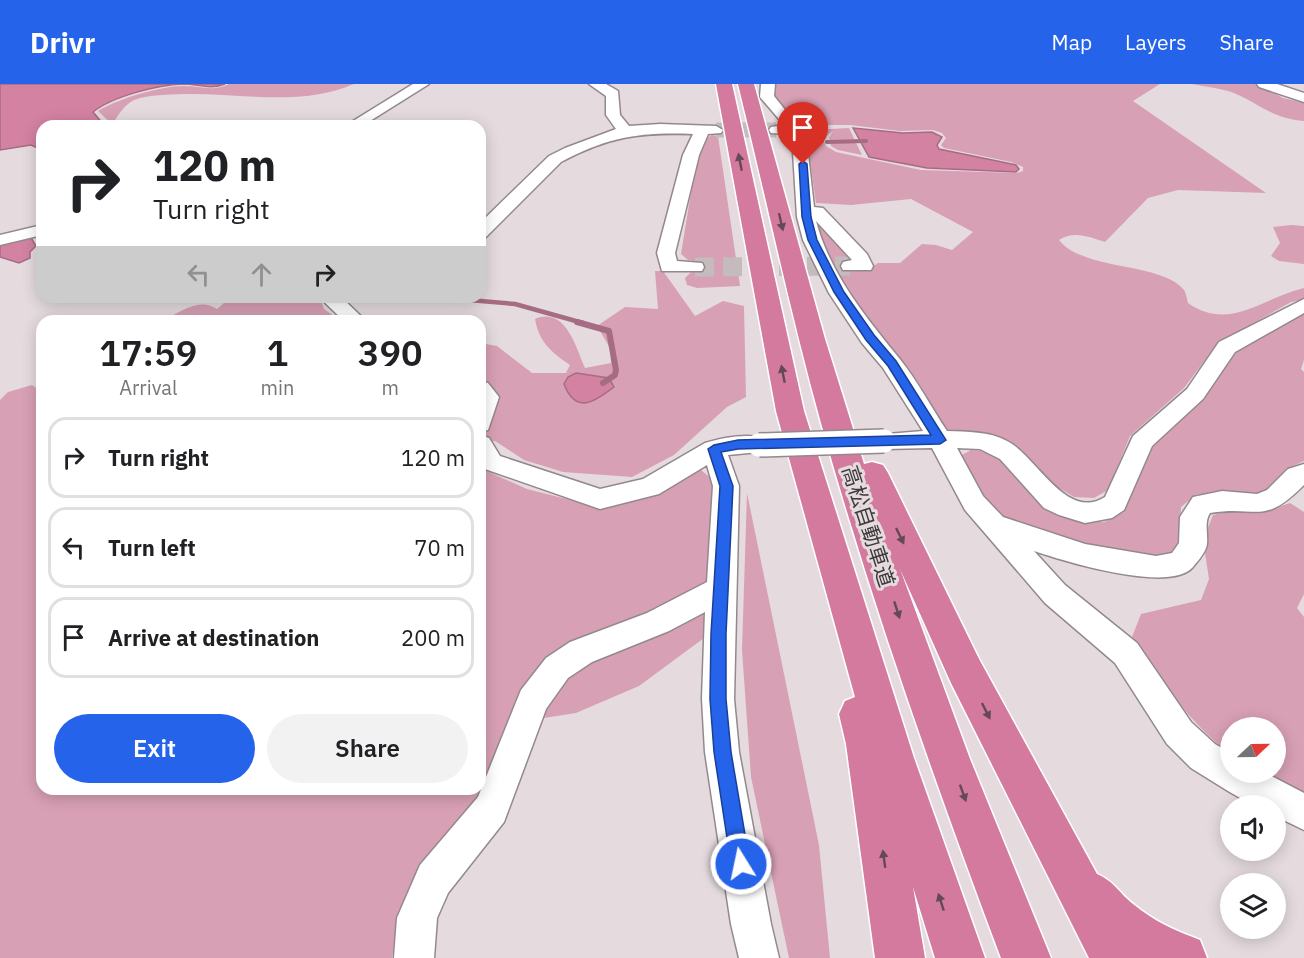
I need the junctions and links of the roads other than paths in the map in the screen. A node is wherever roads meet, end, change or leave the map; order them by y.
1 (422, 84) edge
2 (595, 84) edge
3 (724, 84) edge
4 (746, 84) edge
5 (768, 84) edge
6 (1264, 84) edge
7 (1304, 98) edge
8 (362, 120) edge
9 (625, 131) junction
10 (806, 211) junction
11 (486, 227) edge
12 (36, 231) edge
13 (0, 240) edge
14 (849, 266) dead end
15 (695, 267) tunnel mouth
16 (792, 267) junction
17 (336, 303) edge
18 (1304, 305) edge
19 (349, 315) edge
20 (790, 411) junction
21 (940, 440) junction
22 (714, 449) junction
23 (486, 454) edge
24 (1304, 473) edge
25 (993, 525) junction
26 (721, 589) junction
27 (1304, 812) edge
28 (1054, 842) junction
29 (414, 958) edge
30 (759, 958) edge
31 (900, 958) edge
32 (960, 958) edge
33 (1026, 958) edge
34 (1115, 958) edge
35 (1182, 958) edge

1 - 8 street
2 - 9 street
20 -> 3 highway, 高松自動車道
4 -> 16 highway, 高松自動車道
5 - 10 street
6 - 7 street
9 - 11 street
9 - 15 street
10 - 14 street
10 - 21 street
12 - 13 street
16 -> 28 highway
16 -> 33 highway, 高松自動車道
17 - 19 street
18 - 21 street
31 -> 20 highway
32 -> 20 highway, 高松自動車道
21 - 22 street, bridge
21 - 25 street
22 - 23 street
22 - 26 street
24 - 25 street
25 - 27 street
26 - 29 street
26 - 30 street
28 - 34 highway
28 - 35 highway

